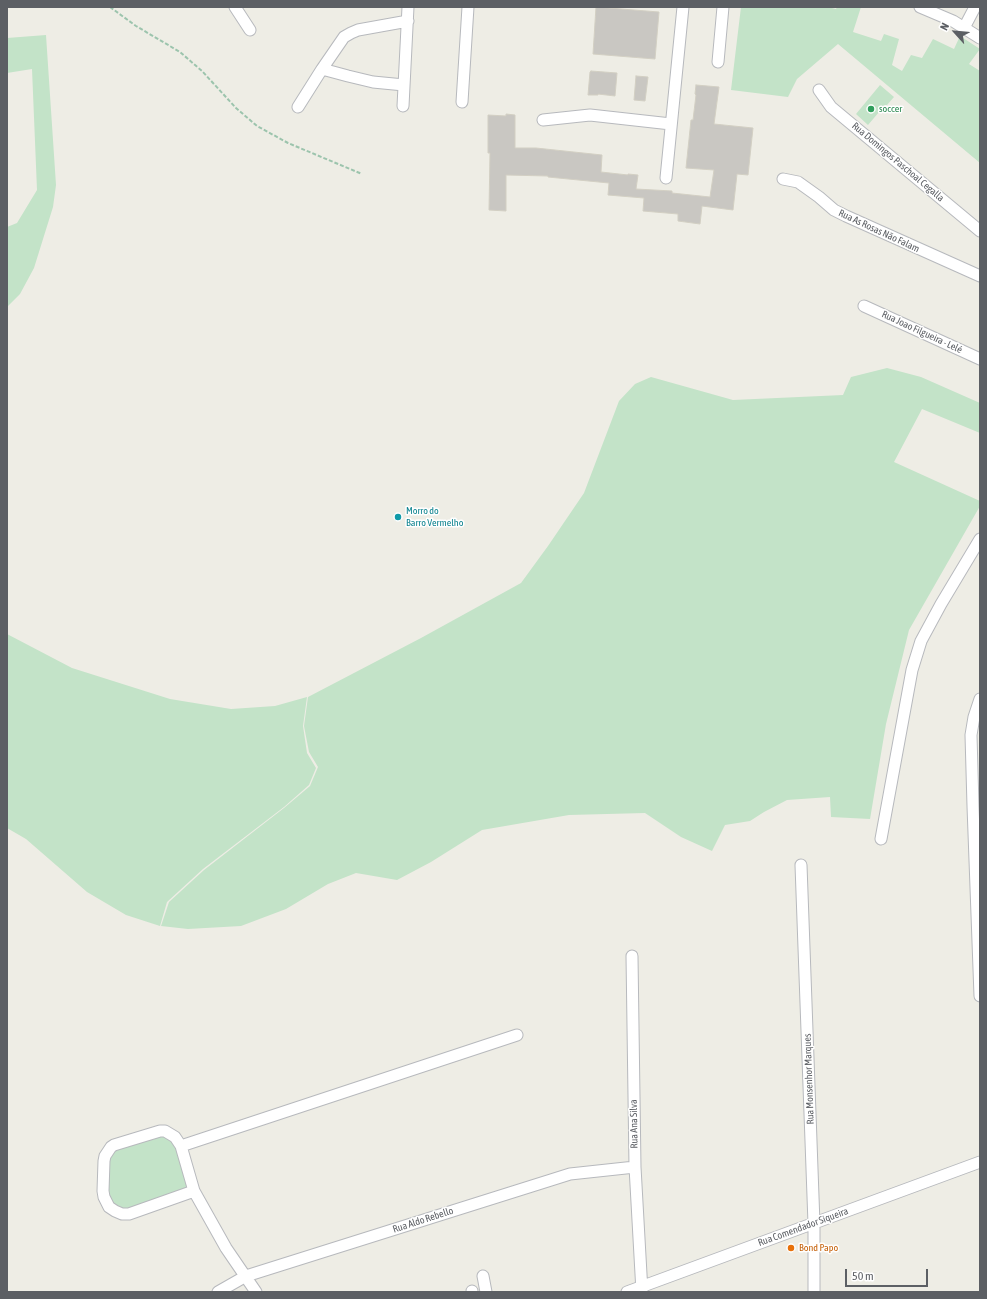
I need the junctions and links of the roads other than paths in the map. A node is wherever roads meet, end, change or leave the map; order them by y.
1 (235, 7) edge
2 (408, 7) edge
3 (468, 7) edge
4 (683, 7) edge
5 (723, 7) edge
6 (920, 7) edge
7 (975, 7) edge
8 (408, 21) junction
9 (964, 28) junction
10 (250, 30) dead end
11 (980, 38) edge
12 (718, 62) dead end
13 (322, 69) junction
14 (404, 85) junction
15 (820, 90) dead end
16 (462, 102) dead end
17 (403, 106) dead end
18 (298, 107) dead end
19 (544, 120) dead end
20 (671, 124) junction
21 (666, 178) dead end
22 (783, 179) dead end
23 (980, 231) edge
24 (980, 276) edge
25 (864, 306) dead end
26 (980, 359) edge
27 (980, 539) edge
28 (980, 699) edge
29 (976, 805) edge
30 (881, 839) dead end
31 (801, 865) dead end
32 (632, 956) dead end
33 (980, 996) edge
34 (517, 1035) dead end
35 (181, 1146) junction
36 (980, 1162) edge
37 (635, 1167) junction
38 (194, 1191) junction
39 (814, 1224) junction
40 (246, 1276) junction
41 (483, 1276) dead end
42 (642, 1289) edge
43 (218, 1292) edge
44 (256, 1292) edge
45 (486, 1292) edge
46 (627, 1292) edge
47 (814, 1292) edge

1 - 10 street
2 - 8 street
3 - 16 street
4 - 20 street
5 - 12 street
6 - 9 street
7 - 9 street
8 - 13 street
8 - 14 street
9 - 11 street
13 - 14 street
13 - 18 street
14 - 17 street
15 - 23 street, Rua Domingos Paschoal Cegalla
19 - 20 street
20 - 21 street
22 - 24 street, Rua As Rosas Não Falam
25 - 26 street, Rua Joao Filgueira - Lelé
27 - 30 street
28 - 29 street
29 - 33 street
31 - 39 street, Rua Monsenhor Marques
32 - 37 street, Rua Ana Silva
34 - 35 street
35 - 38 street
35 - 38 street
36 - 39 street, Rua Comendador Siqueira
37 - 40 street, Rua Aldo Rebello
37 - 42 street, Rua Ana Silva
38 - 40 street
39 - 42 street, Rua Comendador Siqueira
39 - 47 street, Rua Monsenhor Marques
40 - 43 street, Rua Aldo Rebello
40 - 44 street
41 - 45 street
42 - 46 street, Rua Comendador Siqueira

